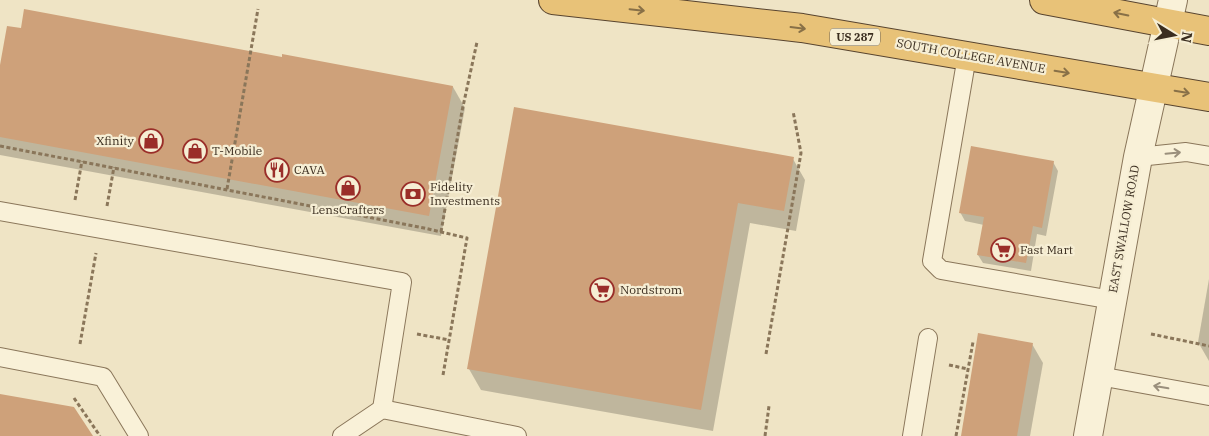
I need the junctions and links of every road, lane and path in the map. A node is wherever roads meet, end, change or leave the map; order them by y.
1 (553, 0) edge
2 (1044, 0) edge
3 (258, 9) dead end
4 (1171, 12) edge
5 (1209, 31) edge
6 (477, 42) dead end
7 (967, 56) junction
8 (1154, 87) junction
9 (1209, 97) edge
10 (793, 111) dead end
11 (0, 146) edge
12 (1209, 156) edge
13 (1138, 157) junction
14 (82, 161) junction
15 (114, 167) junction
16 (227, 189) junction
17 (74, 204) dead end
18 (106, 207) dead end
19 (0, 211) edge
20 (441, 232) junction
21 (97, 247) dead end
22 (1112, 300) junction
23 (413, 334) dead end
24 (1151, 334) dead end
25 (928, 338) dead end
26 (449, 340) junction
27 (973, 342) dead end
28 (80, 344) dead end
29 (1209, 346) edge
30 (766, 354) dead end
31 (0, 357) edge
32 (939, 364) dead end
33 (968, 369) junction
34 (442, 375) dead end
35 (1100, 376) junction
36 (72, 394) dead end
37 (1209, 396) edge
38 (769, 406) dead end
39 (382, 409) junction
40 (100, 436) edge
41 (139, 436) edge
42 (342, 436) edge
43 (517, 436) edge
44 (765, 436) edge
45 (912, 436) edge
46 (956, 436) edge
47 (1088, 436) edge

1 -> 7 highway, SOUTH COLLEGE AVENUE / US 287
4 -> 2 highway
3 - 16 path
4 - 5 highway
4 - 8 street, EAST SWALLOW ROAD
6 - 20 path
7 -> 8 highway, SOUTH COLLEGE AVENUE / US 287
7 - 22 lane
8 -> 9 highway, SOUTH COLLEGE AVENUE / US 287
8 - 13 street, EAST SWALLOW ROAD
10 - 30 path
11 - 14 path
13 -> 12 lane
13 - 22 street, EAST SWALLOW ROAD
14 - 15 path
14 - 17 path
15 - 16 path
15 - 18 path
16 - 20 path
19 - 39 lane
20 - 26 path
21 - 28 path
22 - 35 street, EAST SWALLOW ROAD
23 - 26 path
24 - 29 path
25 - 45 lane
26 - 34 path
27 - 33 path
31 - 41 lane
32 - 33 path
33 - 46 path
37 -> 35 lane
35 - 47 street, EAST SWALLOW ROAD
36 - 40 path
38 - 44 path
39 - 42 lane
39 - 43 lane

